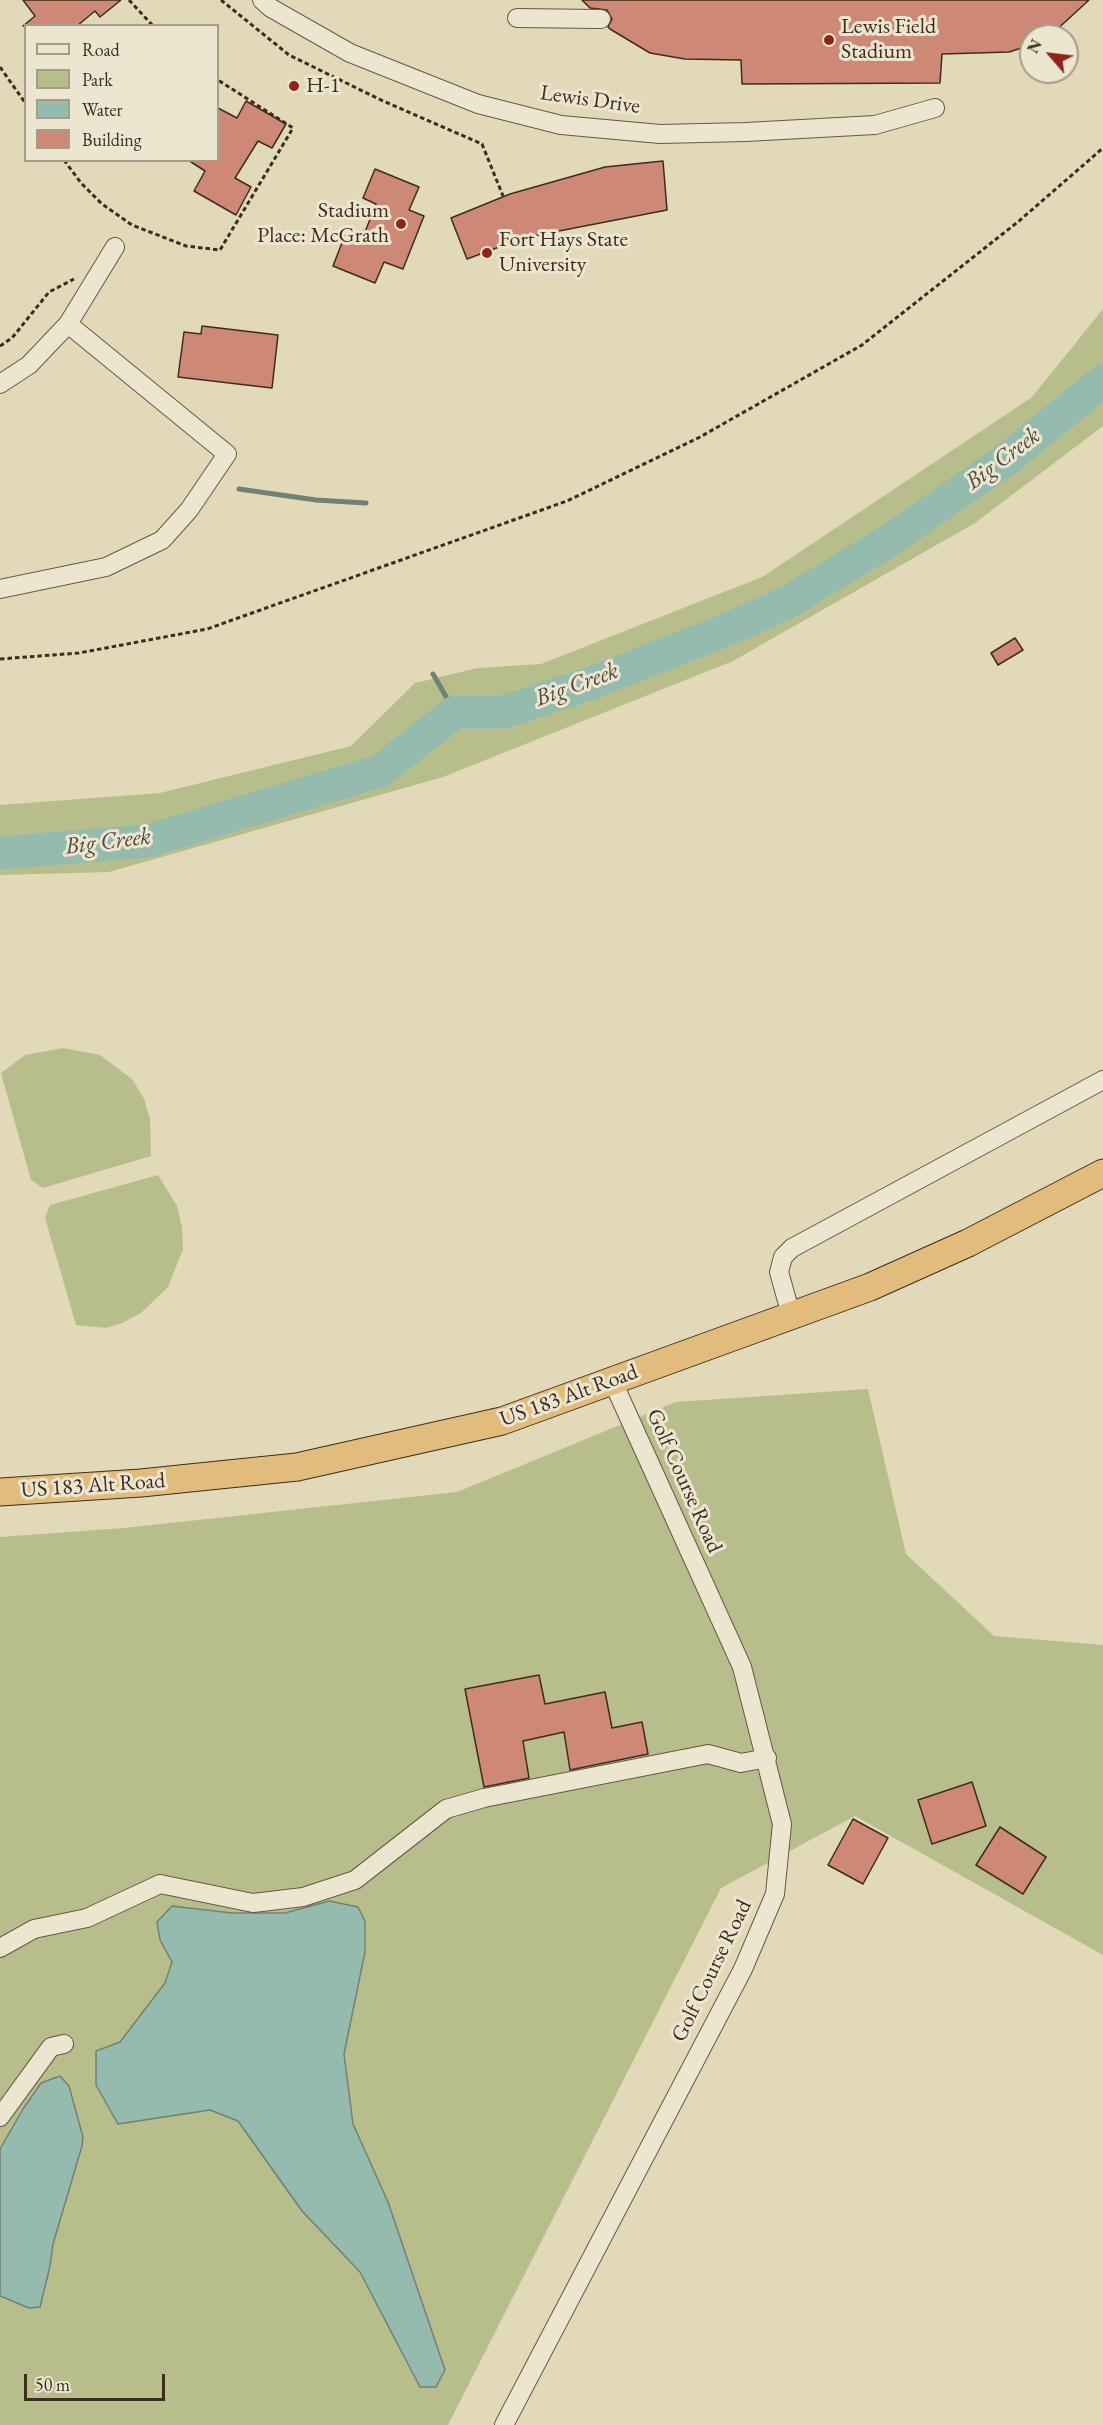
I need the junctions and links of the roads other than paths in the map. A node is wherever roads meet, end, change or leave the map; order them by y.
1 (262, 0) edge
2 (517, 18) dead end
3 (601, 19) dead end
4 (935, 108) dead end
5 (115, 247) dead end
6 (68, 324) junction
7 (0, 384) edge
8 (0, 588) edge
9 (1103, 1080) edge
10 (1103, 1173) edge
11 (791, 1315) junction
12 (612, 1380) junction
13 (0, 1492) edge
14 (767, 1758) junction
15 (0, 1948) edge
16 (64, 2044) dead end
17 (0, 2117) edge
18 (504, 2425) edge

1 - 4 street, Lewis Drive
2 - 3 street
5 - 6 street
6 - 7 street
6 - 8 street
9 - 11 street
10 - 11 highway, US 183 Alt Road
11 - 12 highway, US 183 Alt Road
12 - 13 highway, US 183 Alt Road
12 - 14 street, Golf Course Road
14 - 15 street
14 - 18 street, Golf Course Road
16 - 17 street

